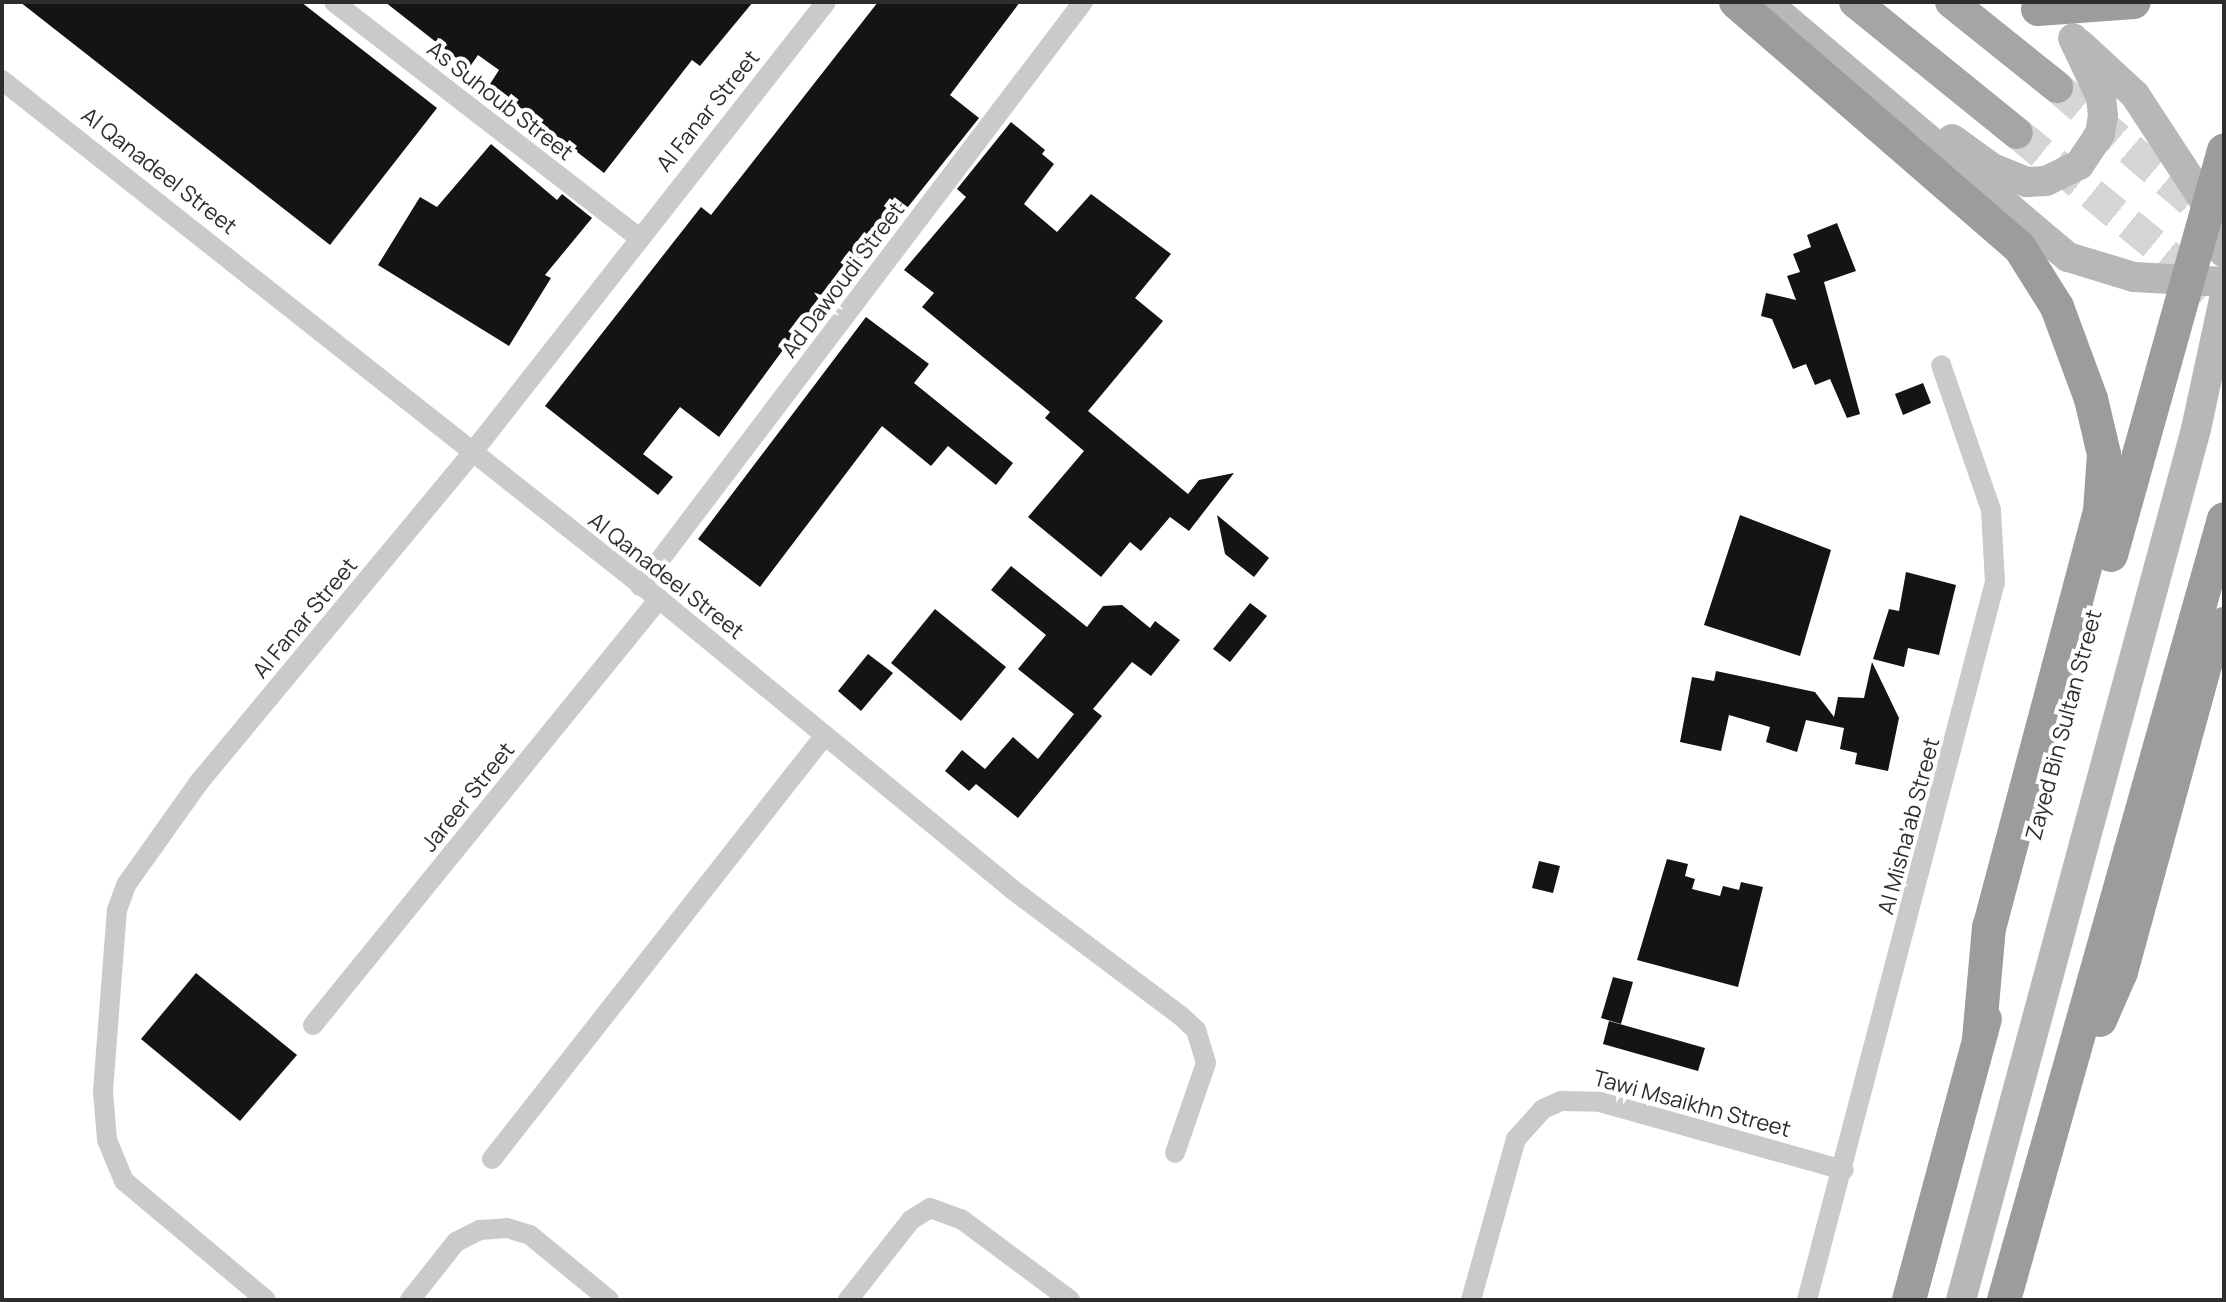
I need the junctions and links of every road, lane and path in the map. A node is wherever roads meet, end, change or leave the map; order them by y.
1 (334, 2) edge
2 (826, 2) edge
3 (1083, 2) edge
4 (1736, 2) edge
5 (1766, 2) edge
6 (1792, 2) edge
7 (1855, 2) edge
8 (1951, 2) edge
9 (2134, 2) edge
10 (2034, 6) edge
11 (2073, 38) junction
12 (2, 80) edge
13 (2057, 87) tunnel mouth
14 (2017, 133) tunnel mouth
15 (2224, 151) edge
16 (2209, 208) junction
17 (638, 237) junction
18 (2224, 253) edge
19 (2189, 281) junction
20 (2224, 282) edge
21 (2224, 299) edge
22 (1941, 365) dead end
23 (472, 453) junction
24 (2224, 519) edge
25 (640, 586) junction
26 (659, 599) junction
27 (2224, 624) edge
28 (825, 735) junction
29 (313, 1025) dead end
30 (1979, 1040) junction
31 (2062, 1091) junction
32 (1175, 1153) dead end
33 (492, 1159) dead end
34 (1844, 1170) junction
35 (266, 1300) edge
36 (410, 1300) edge
37 (609, 1300) edge
38 (848, 1300) edge
39 (1070, 1300) edge
40 (1471, 1300) edge
41 (1807, 1300) edge
42 (1909, 1300) edge
43 (1961, 1300) edge
44 (2004, 1300) edge

1 - 17 street, As Suhoub Street
2 - 17 street, Al Fanar Street
3 - 25 street, Ad Dawoudi Street
4 - 30 highway
5 - 19 main road
6 - 11 main road
7 - 14 main road
8 - 13 main road
9 - 10 highway
10 - 11 main road
11 - 16 main road
12 - 23 street, Al Qanadeel Street
15 - 16 highway, Zayed Bin Sultan Street
16 - 18 main road
16 - 19 highway, Zayed Bin Sultan Street
17 - 23 street, Al Fanar Street
19 - 20 main road
19 - 30 highway, Zayed Bin Sultan Street
21 - 43 main road
22 - 34 street, Al Misha'ab Street
23 - 25 street, Al Qanadeel Street
23 - 35 street, Al Fanar Street
24 - 31 highway
25 - 26 street, Al Qanadeel Street
26 - 28 street, Al Qanadeel Street
26 - 29 street, Jareer Street
27 - 31 highway
28 - 32 street, Al Qanadeel Street
28 - 33 street
30 - 42 highway, Zayed Bin Sultan Street
31 - 44 highway
34 - 40 street, Tawi Msaikhn Street
34 - 41 street, Al Misha'ab Street
36 - 37 street
38 - 39 street

